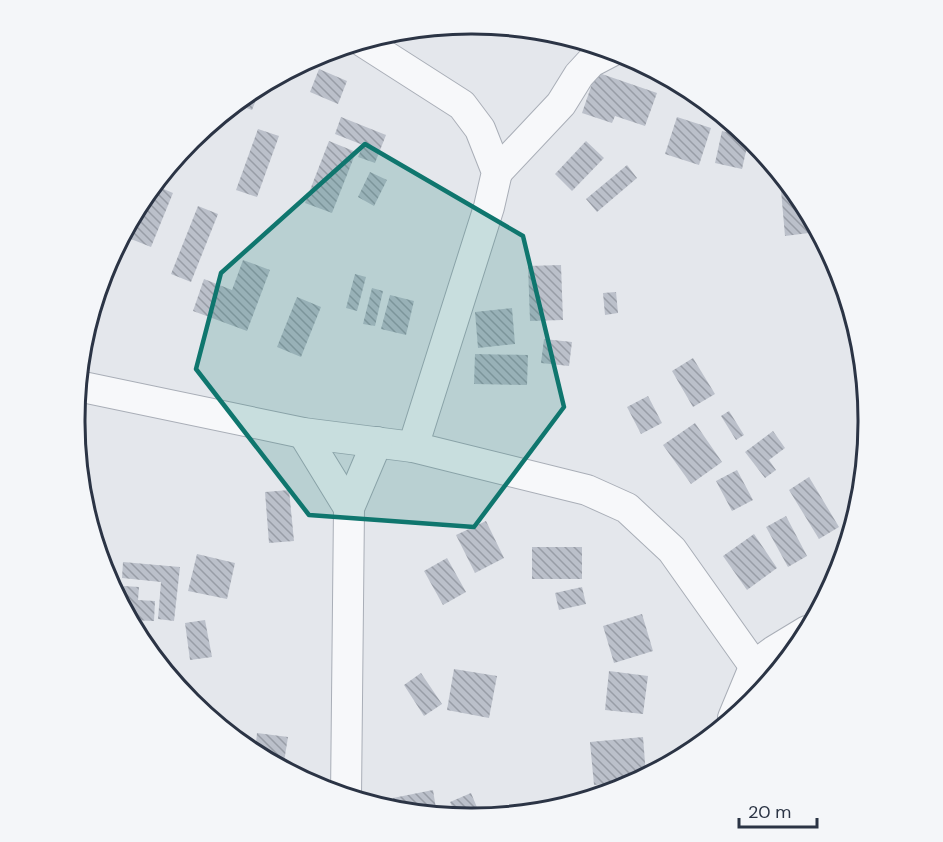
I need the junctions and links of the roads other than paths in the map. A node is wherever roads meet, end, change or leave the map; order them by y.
1 (371, 48) edge
2 (601, 57) edge
3 (497, 172) junction
4 (87, 388) edge
5 (303, 433) junction
6 (377, 442) junction
7 (413, 447) junction
8 (349, 508) junction
9 (788, 642) edge
10 (761, 674) edge
11 (346, 787) edge

1 - 3 street
2 - 3 street
3 - 7 street
4 - 5 street
5 - 6 street
5 - 8 street
6 - 7 street
6 - 8 street
7 - 10 street
8 - 11 street
9 - 10 street

